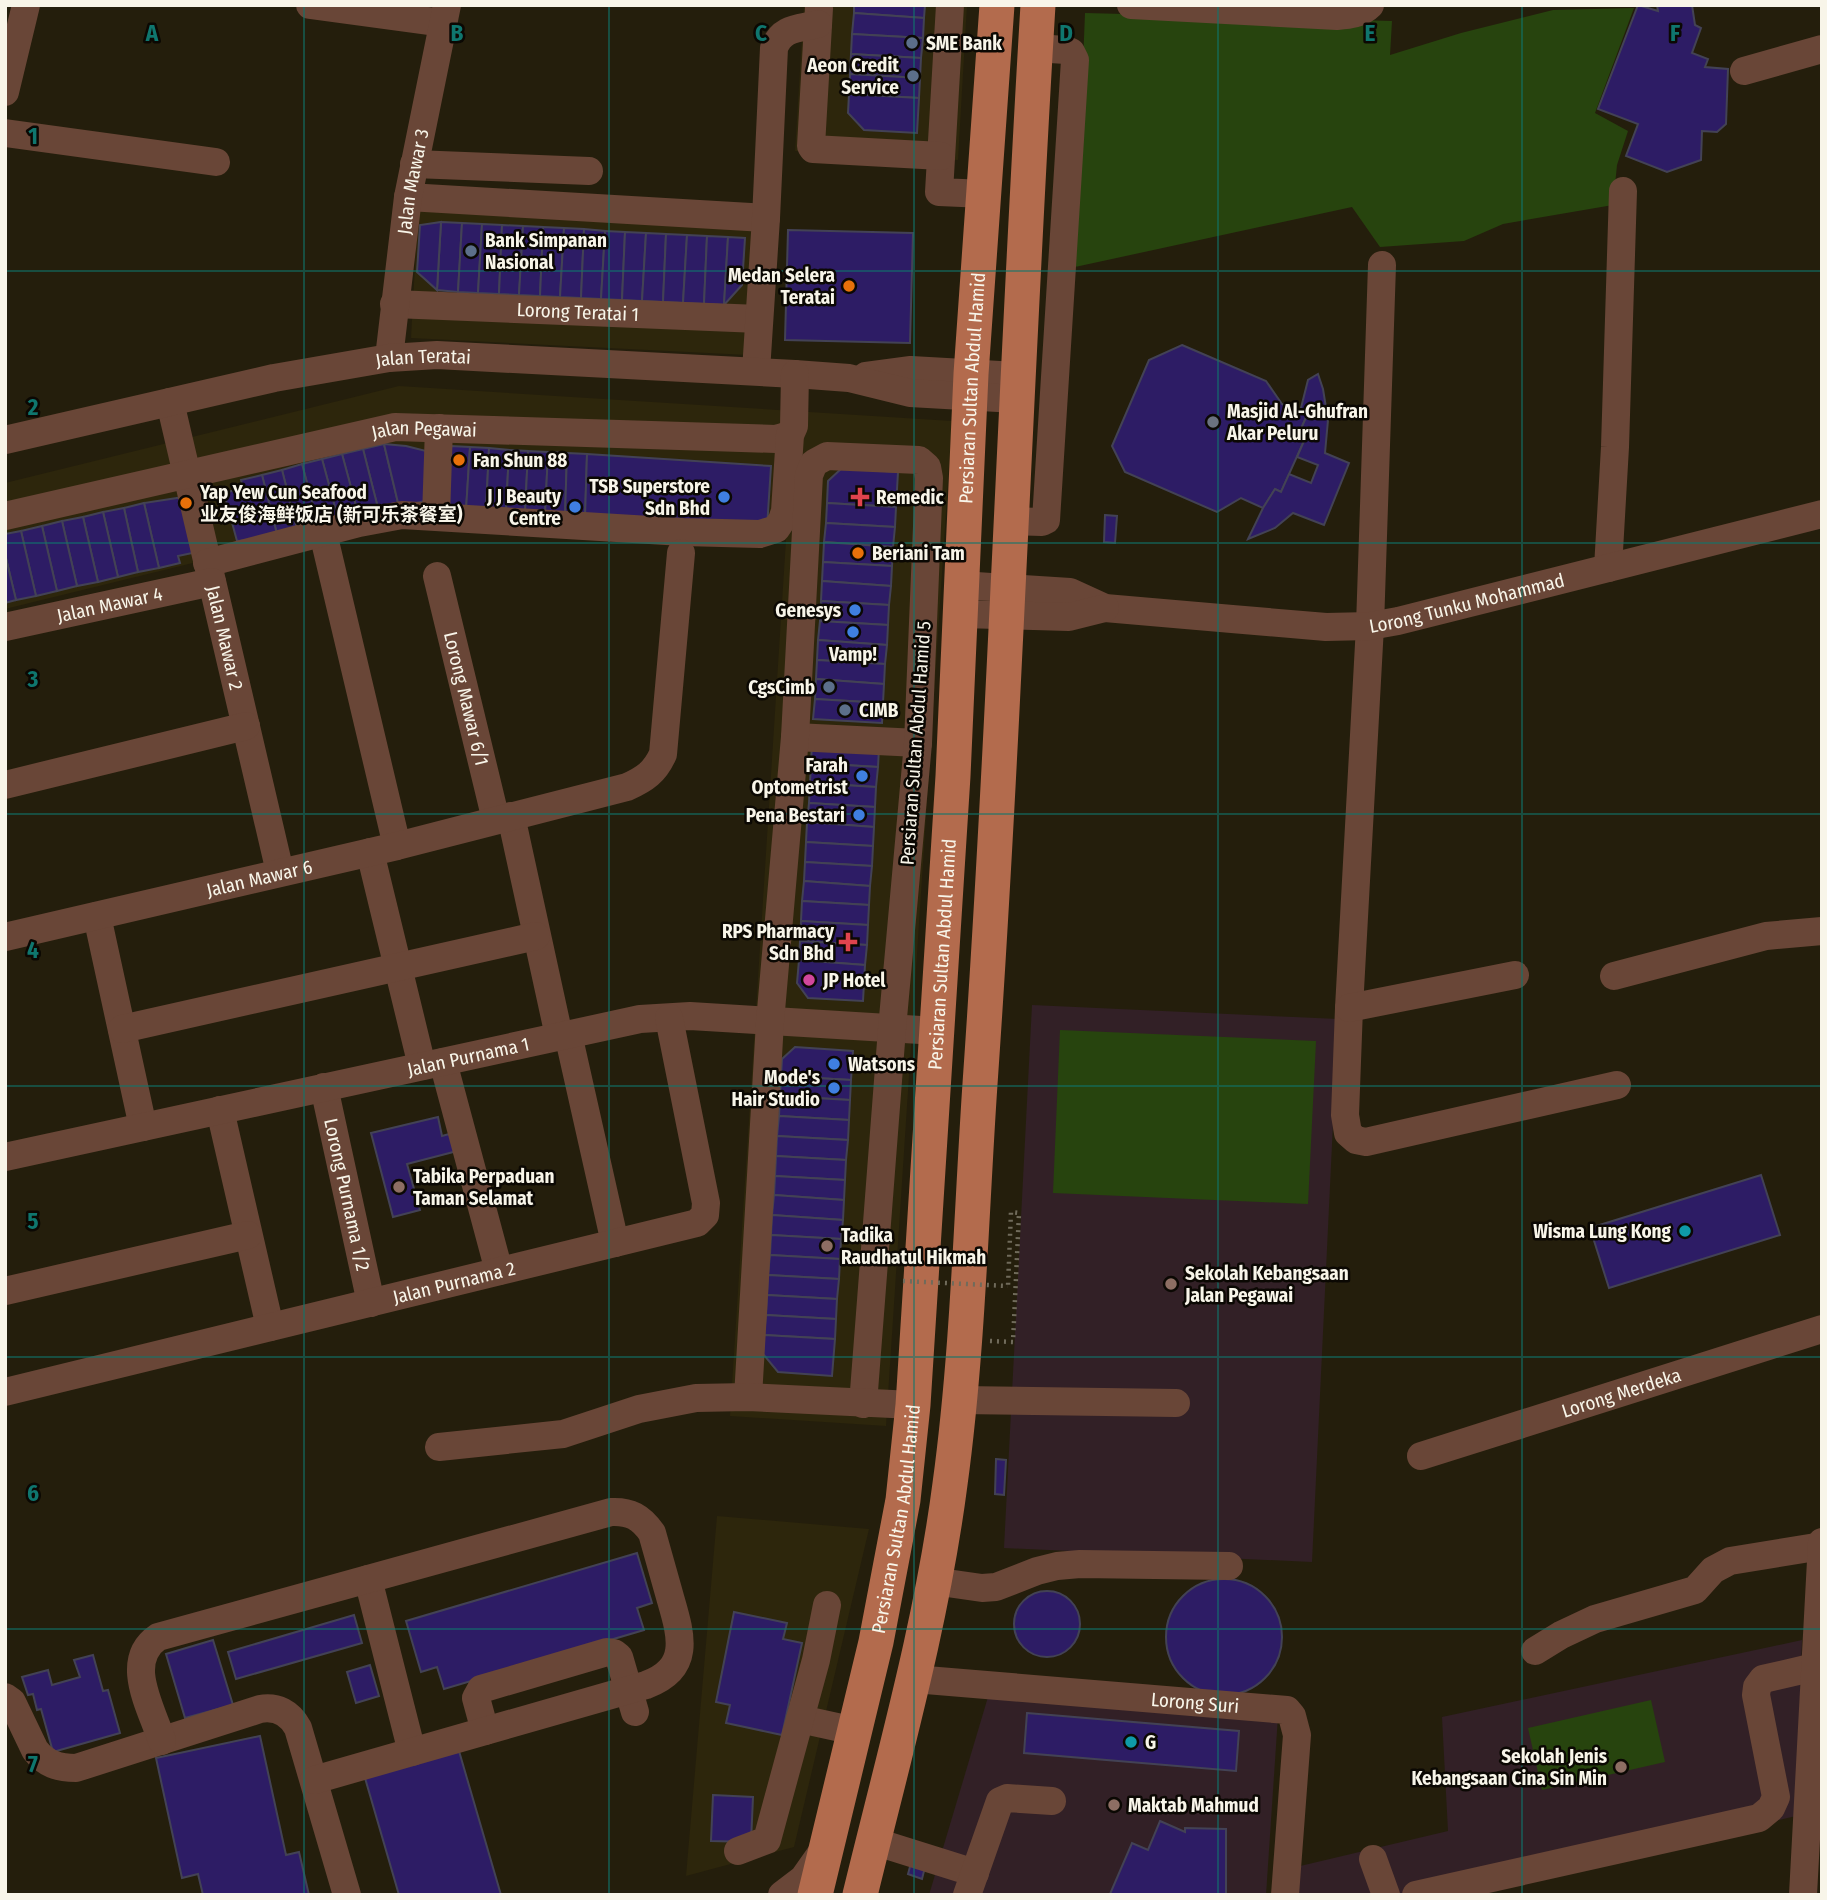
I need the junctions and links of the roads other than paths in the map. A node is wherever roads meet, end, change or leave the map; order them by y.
1 (26, 5) edge
2 (310, 5) edge
3 (950, 5) edge
4 (997, 5) edge
5 (1038, 5) edge
6 (1131, 5) edge
7 (1370, 5) edge
8 (445, 14) edge
9 (819, 15) edge
10 (1035, 48) junction
11 (1822, 49) edge
12 (1744, 71) dead end
13 (5, 92) edge
14 (5, 133) edge
15 (941, 156) junction
16 (216, 162) dead end
17 (414, 164) junction
18 (589, 171) dead end
19 (1623, 191) dead end
20 (985, 194) junction
21 (408, 197) junction
22 (766, 218) junction
23 (1382, 265) dead end
24 (394, 304) junction
25 (759, 319) junction
26 (389, 358) junction
27 (756, 371) junction
28 (795, 374) junction
29 (971, 385) junction
30 (1017, 387) junction
31 (170, 402) junction
32 (439, 428) junction
33 (790, 435) junction
34 (5, 440) edge
35 (187, 476) junction
36 (1822, 514) edge
37 (5, 516) edge
38 (436, 516) junction
39 (1010, 522) junction
40 (323, 533) junction
41 (681, 553) dead end
42 (1608, 568) junction
43 (210, 572) junction
44 (436, 576) dead end
45 (961, 599) junction
46 (1007, 602) junction
47 (1370, 626) junction
48 (5, 627) edge
49 (246, 726) junction
50 (795, 737) junction
51 (918, 743) junction
52 (5, 785) edge
53 (503, 818) junction
54 (397, 846) junction
55 (370, 852) junction
56 (280, 872) junction
57 (97, 916) junction
58 (1822, 931) edge
59 (537, 936) junction
60 (5, 937) edge
61 (398, 967) junction
62 (1515, 975) dead end
63 (1614, 976) dead end
64 (1349, 1009) junction
65 (669, 1018) junction
66 (770, 1022) junction
67 (122, 1029) junction
68 (892, 1029) junction
69 (937, 1031) junction
70 (563, 1035) junction
71 (432, 1064) junction
72 (1617, 1086) dead end
73 (324, 1087) junction
74 (220, 1110) junction
75 (143, 1126) junction
76 (5, 1157) edge
77 (248, 1236) junction
78 (615, 1243) junction
79 (499, 1271) junction
80 (5, 1291) edge
81 (371, 1303) junction
82 (270, 1327) junction
83 (1822, 1329) edge
84 (5, 1392) edge
85 (748, 1398) junction
86 (960, 1400) junction
87 (1176, 1403) dead end
88 (863, 1404) junction
89 (913, 1405) junction
90 (439, 1447) dead end
91 (1421, 1456) dead end
92 (1822, 1544) edge
93 (1229, 1566) dead end
94 (368, 1579) junction
95 (933, 1581) junction
96 (827, 1605) dead end
97 (1535, 1651) dead end
98 (1815, 1667) junction
99 (914, 1679) junction
100 (5, 1697) edge
101 (632, 1701) junction
102 (800, 1719) junction
103 (855, 1728) junction
104 (485, 1731) junction
105 (901, 1736) junction
106 (162, 1741) junction
107 (412, 1752) junction
108 (314, 1780) junction
109 (1808, 1793) junction
110 (1776, 1797) junction
111 (1052, 1801) dead end
112 (828, 1839) junction
113 (873, 1841) junction
114 (738, 1852) dead end
115 (1373, 1859) dead end
116 (971, 1884) edge
117 (347, 1895) edge
118 (782, 1895) edge
119 (815, 1895) edge
120 (860, 1895) edge
121 (1285, 1895) edge
122 (1386, 1895) edge
123 (1416, 1895) edge
124 (1803, 1895) edge

1 - 13 street
2 - 8 street
3 - 15 street
4 - 20 main road, Persiaran Sultan Abdul Hamid
5 - 10 main road
6 - 7 street
8 - 17 street, Jalan Mawar 3
9 - 15 street
9 - 22 street
10 - 30 main road
10 - 39 street
11 - 12 street
14 - 16 street
15 - 20 street
17 - 18 street
17 - 21 street, Jalan Mawar 3
19 - 42 street
20 - 29 main road, Persiaran Sultan Abdul Hamid
21 - 22 street
21 - 24 street, Jalan Mawar 3
22 - 25 street
23 - 47 street
24 - 25 street, Lorong Teratai 1
24 - 26 street, Jalan Mawar 3
25 - 27 street
26 - 27 street, Jalan Teratai
26 - 31 street, Jalan Teratai
27 - 28 street, Jalan Teratai
28 - 29 street, Jalan Teratai
28 - 33 street
29 - 30 street, Jalan Teratai
29 - 45 main road, Persiaran Sultan Abdul Hamid
30 - 39 main road
31 - 34 street, Jalan Teratai
31 - 35 street, Jalan Mawar 2
32 - 33 street, Jalan Pegawai
32 - 35 street, Jalan Pegawai
32 - 38 street
33 - 38 street, Jalan Mawar 4
35 - 37 street, Jalan Pegawai
35 - 43 street, Jalan Mawar 2
36 - 42 street, Lorong Tunku Mohammad
38 - 40 street, Jalan Mawar 4
39 - 46 main road
40 - 43 street, Jalan Mawar 4
40 - 54 street
41 - 53 street, Jalan Mawar 6
42 - 47 street, Lorong Tunku Mohammad
43 - 48 street, Jalan Mawar 4
43 - 49 street, Jalan Mawar 2
44 - 53 street, Lorong Mawar 6/1
45 - 46 street, Lorong Tunku Mohammad
45 - 69 main road, Persiaran Sultan Abdul Hamid
46 - 47 street, Lorong Tunku Mohammad
46 - 86 main road
47 - 64 street
49 - 52 street
49 - 56 street, Jalan Mawar 2
50 - 51 street
50 - 51 street, Persiaran Sultan Abdul Hamid 5
50 - 66 street
51 - 68 street, Persiaran Sultan Abdul Hamid 5
53 - 54 street, Jalan Mawar 6
53 - 59 street, Lorong Mawar 6/1
54 - 55 street, Jalan Mawar 6
55 - 56 street, Jalan Mawar 6
55 - 61 street
56 - 57 street, Jalan Mawar 6
57 - 60 street, Jalan Mawar 6
57 - 67 street
58 - 63 street
59 - 61 street
59 - 70 street, Lorong Mawar 6/1
61 - 67 street
61 - 71 street
62 - 64 street
64 - 72 street
65 - 66 street, Jalan Purnama 1
65 - 70 street, Jalan Purnama 1
65 - 78 street, Jalan Purnama 2
66 - 68 street, Jalan Purnama 1
66 - 85 street
67 - 75 street
68 - 69 street, Jalan Purnama 1
68 - 88 street, Persiaran Sultan Abdul Hamid 5
69 - 89 main road, Persiaran Sultan Abdul Hamid
70 - 71 street, Jalan Purnama 1
70 - 78 street, Lorong Mawar 6/1
71 - 73 street, Jalan Purnama 1
71 - 79 street
73 - 74 street, Jalan Purnama 1
73 - 81 street, Lorong Purnama 1/2
74 - 75 street, Jalan Purnama 1
74 - 77 street
75 - 76 street, Jalan Purnama 1
77 - 80 street
77 - 82 street
78 - 79 street, Jalan Purnama 2
79 - 81 street, Jalan Purnama 2
81 - 82 street, Jalan Purnama 2
82 - 84 street, Jalan Purnama 2
83 - 91 street, Lorong Merdeka
85 - 88 street
85 - 90 street
86 - 87 street
86 - 95 main road
88 - 89 street
89 - 103 main road, Persiaran Sultan Abdul Hamid
92 - 97 street
92 - 98 street
93 - 95 street
94 - 101 street
94 - 106 street
94 - 107 street
95 - 99 main road
96 - 102 street
98 - 109 street
98 - 110 street
99 - 105 main road
99 - 121 street, Lorong Suri
100 - 106 street
101 - 104 street
101 - 104 street
102 - 103 street
102 - 114 street
103 - 105 main road
103 - 112 main road, Persiaran Sultan Abdul Hamid
104 - 107 street
105 - 113 main road
106 - 108 street
107 - 108 street
108 - 117 street
109 - 110 street
109 - 124 street
110 - 123 street
111 - 116 street
112 - 118 street
112 - 119 main road, Persiaran Sultan Abdul Hamid
113 - 116 street
113 - 120 main road
115 - 122 street

